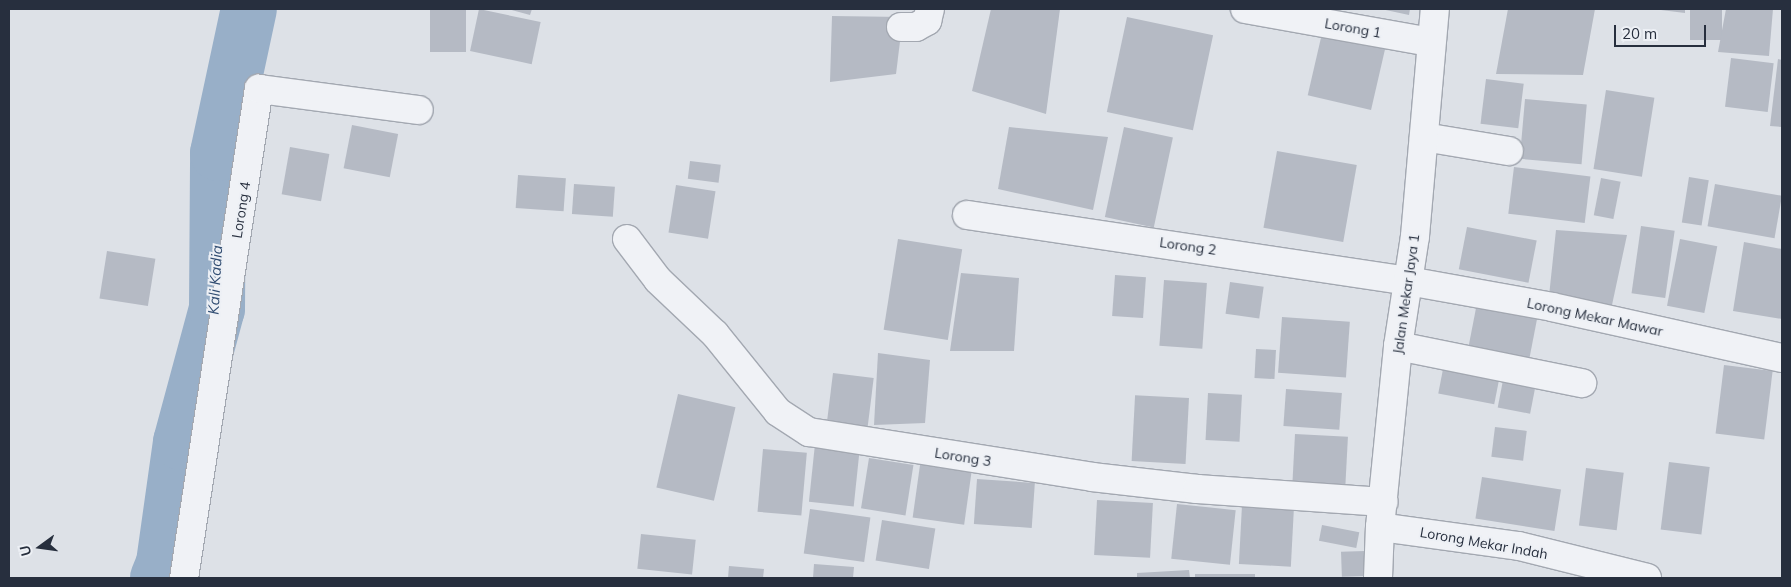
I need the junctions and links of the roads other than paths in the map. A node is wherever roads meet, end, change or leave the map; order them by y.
1 (930, 9) edge
2 (1245, 9) edge
3 (1435, 9) edge
4 (901, 27) dead end
5 (1431, 42) junction
6 (419, 110) dead end
7 (1424, 137) junction
8 (1509, 151) dead end
9 (967, 215) dead end
10 (627, 239) dead end
11 (1408, 281) junction
12 (1398, 346) junction
13 (1782, 358) edge
14 (1582, 383) dead end
15 (1382, 514) junction
16 (184, 578) edge
17 (1378, 578) edge
18 (1647, 578) edge

1 - 4 street
2 - 5 street, Lorong 1
3 - 5 street, Jalan Mekar Jaya 1
5 - 7 street, Jalan Mekar Jaya 1
6 - 16 street, Lorong 4
7 - 8 street
7 - 11 street, Jalan Mekar Jaya 1
9 - 11 street, Lorong 2
10 - 15 street, Lorong 3
11 - 12 street, Jalan Mekar Jaya 1
11 - 13 street, Lorong Mekar Mawar
12 - 14 street
12 - 15 street, Jalan Mekar Jaya 1
15 - 17 street, Jalan Mekar Jaya 1
15 - 18 street, Lorong Mekar Indah

